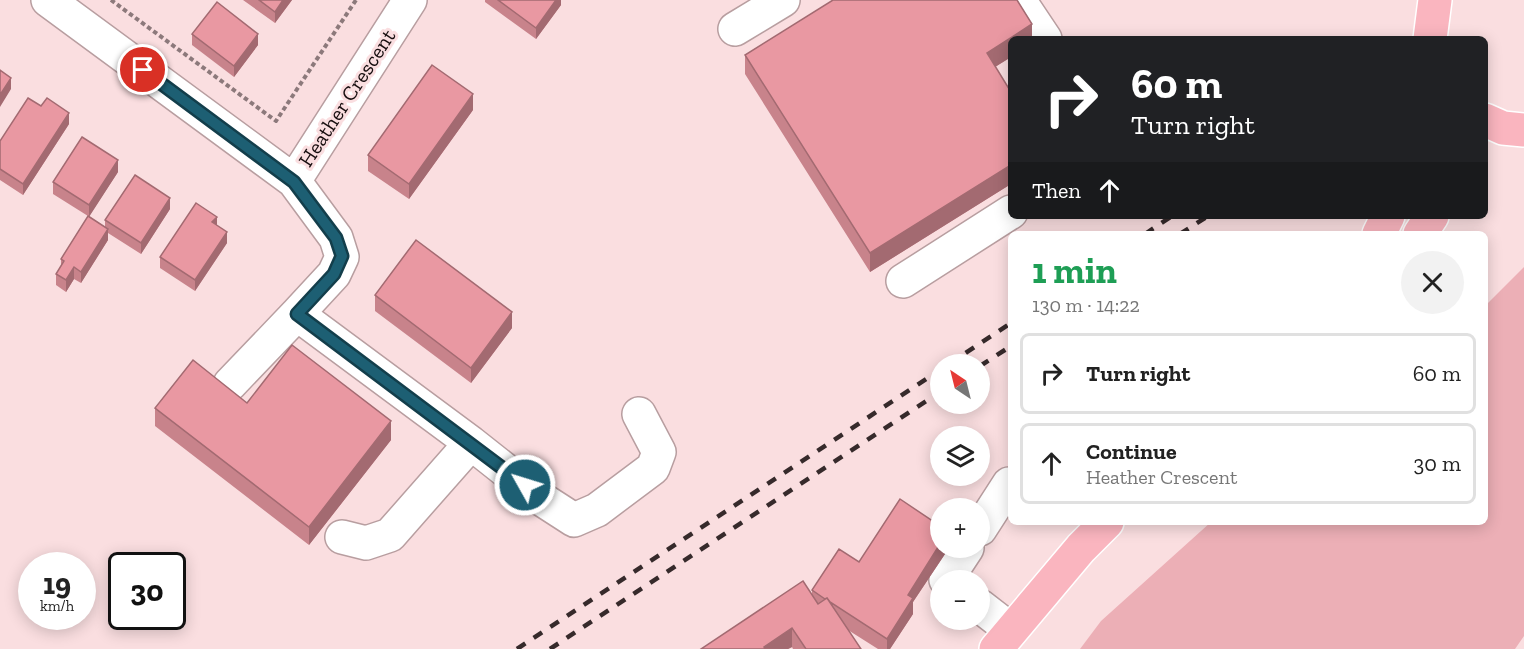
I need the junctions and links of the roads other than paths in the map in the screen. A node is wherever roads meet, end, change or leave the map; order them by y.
1 (48, 0) edge
2 (410, 0) edge
3 (783, 0) edge
4 (1018, 0) edge
5 (1436, 0) edge
6 (735, 29) dead end
7 (1043, 36) edge
8 (1430, 36) edge
9 (294, 182) junction
10 (1008, 214) edge
11 (903, 281) dead end
12 (297, 314) junction
13 (230, 384) dead end
14 (639, 414) dead end
15 (471, 443) junction
16 (1008, 486) edge
17 (990, 513) edge
18 (1104, 525) edge
19 (342, 537) dead end
20 (990, 620) edge
21 (1004, 640) edge

1 - 9 street, Heather Crescent
2 - 9 street, Heather Crescent
3 - 6 street
4 - 7 street
5 - 8 main road
9 - 12 street
10 - 11 street
12 - 13 street
12 - 15 street
14 - 15 street
15 - 19 street
16 - 17 street
18 - 21 main road
20 - 21 street

